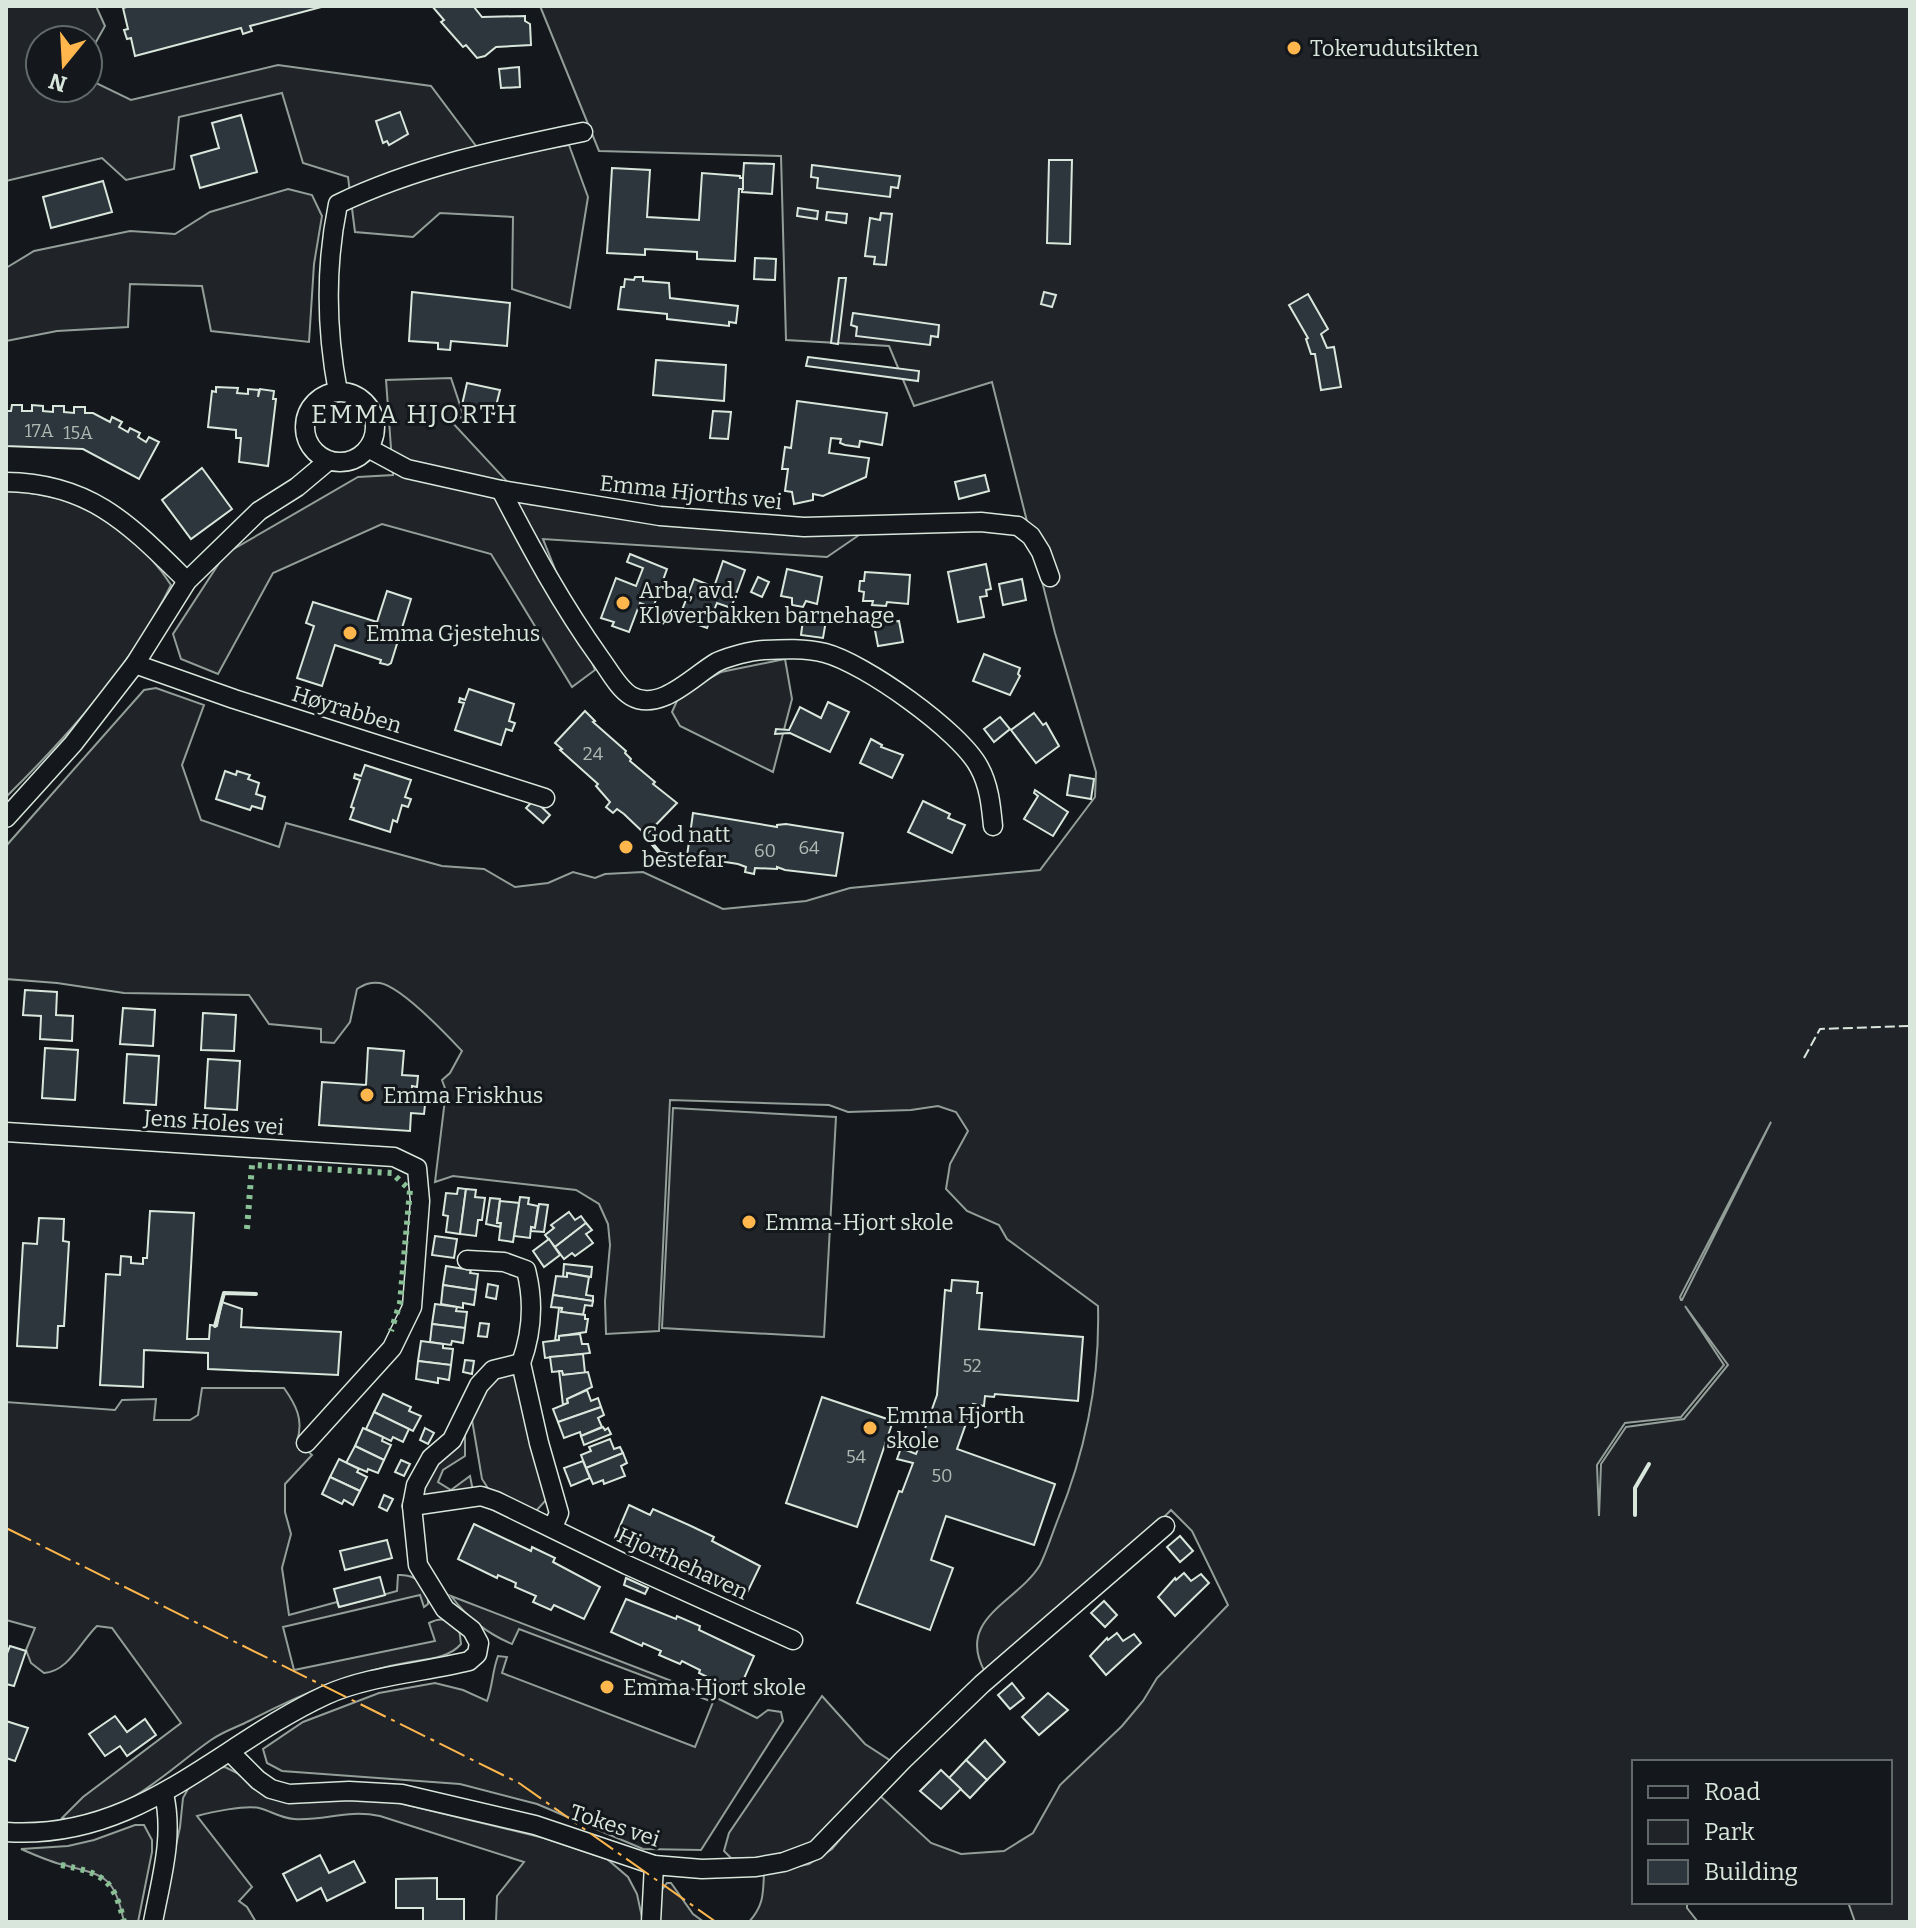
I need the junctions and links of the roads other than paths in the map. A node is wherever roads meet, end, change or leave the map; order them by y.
1 (583, 132) dead end
2 (338, 392) junction
3 (368, 448) junction
4 (328, 461) junction
5 (6, 482) edge
6 (501, 490) junction
7 (1050, 577) dead end
8 (187, 581) junction
9 (135, 664) junction
10 (545, 798) dead end
11 (6, 818) edge
12 (993, 826) dead end
13 (6, 1132) edge
14 (467, 1260) dead end
15 (521, 1363) junction
16 (306, 1443) dead end
17 (412, 1506) junction
18 (1165, 1526) dead end
19 (553, 1527) junction
20 (793, 1640) dead end
21 (230, 1752) junction
22 (164, 1794) junction
23 (6, 1832) edge
24 (654, 1865) junction
25 (153, 1922) edge
26 (651, 1922) edge

1 - 2 street
2 - 3 street
2 - 4 street
3 - 4 street
3 - 6 street, Emma Hjorths vei
4 - 8 street
5 - 8 street
6 - 7 street, Emma Hjorths vei
6 - 12 street
8 - 9 street
9 - 10 street, Høyrabben
9 - 11 street
13 - 16 street, Jens Holes vei
14 - 15 street
15 - 17 street
15 - 19 street
17 - 19 street, Hjorthehaven
17 - 21 street
18 - 24 street, Tokes vei
19 - 20 street, Hjorthehaven
21 - 22 street
21 - 24 street, Tokes vei
22 - 23 street
22 - 25 street
24 - 26 street

